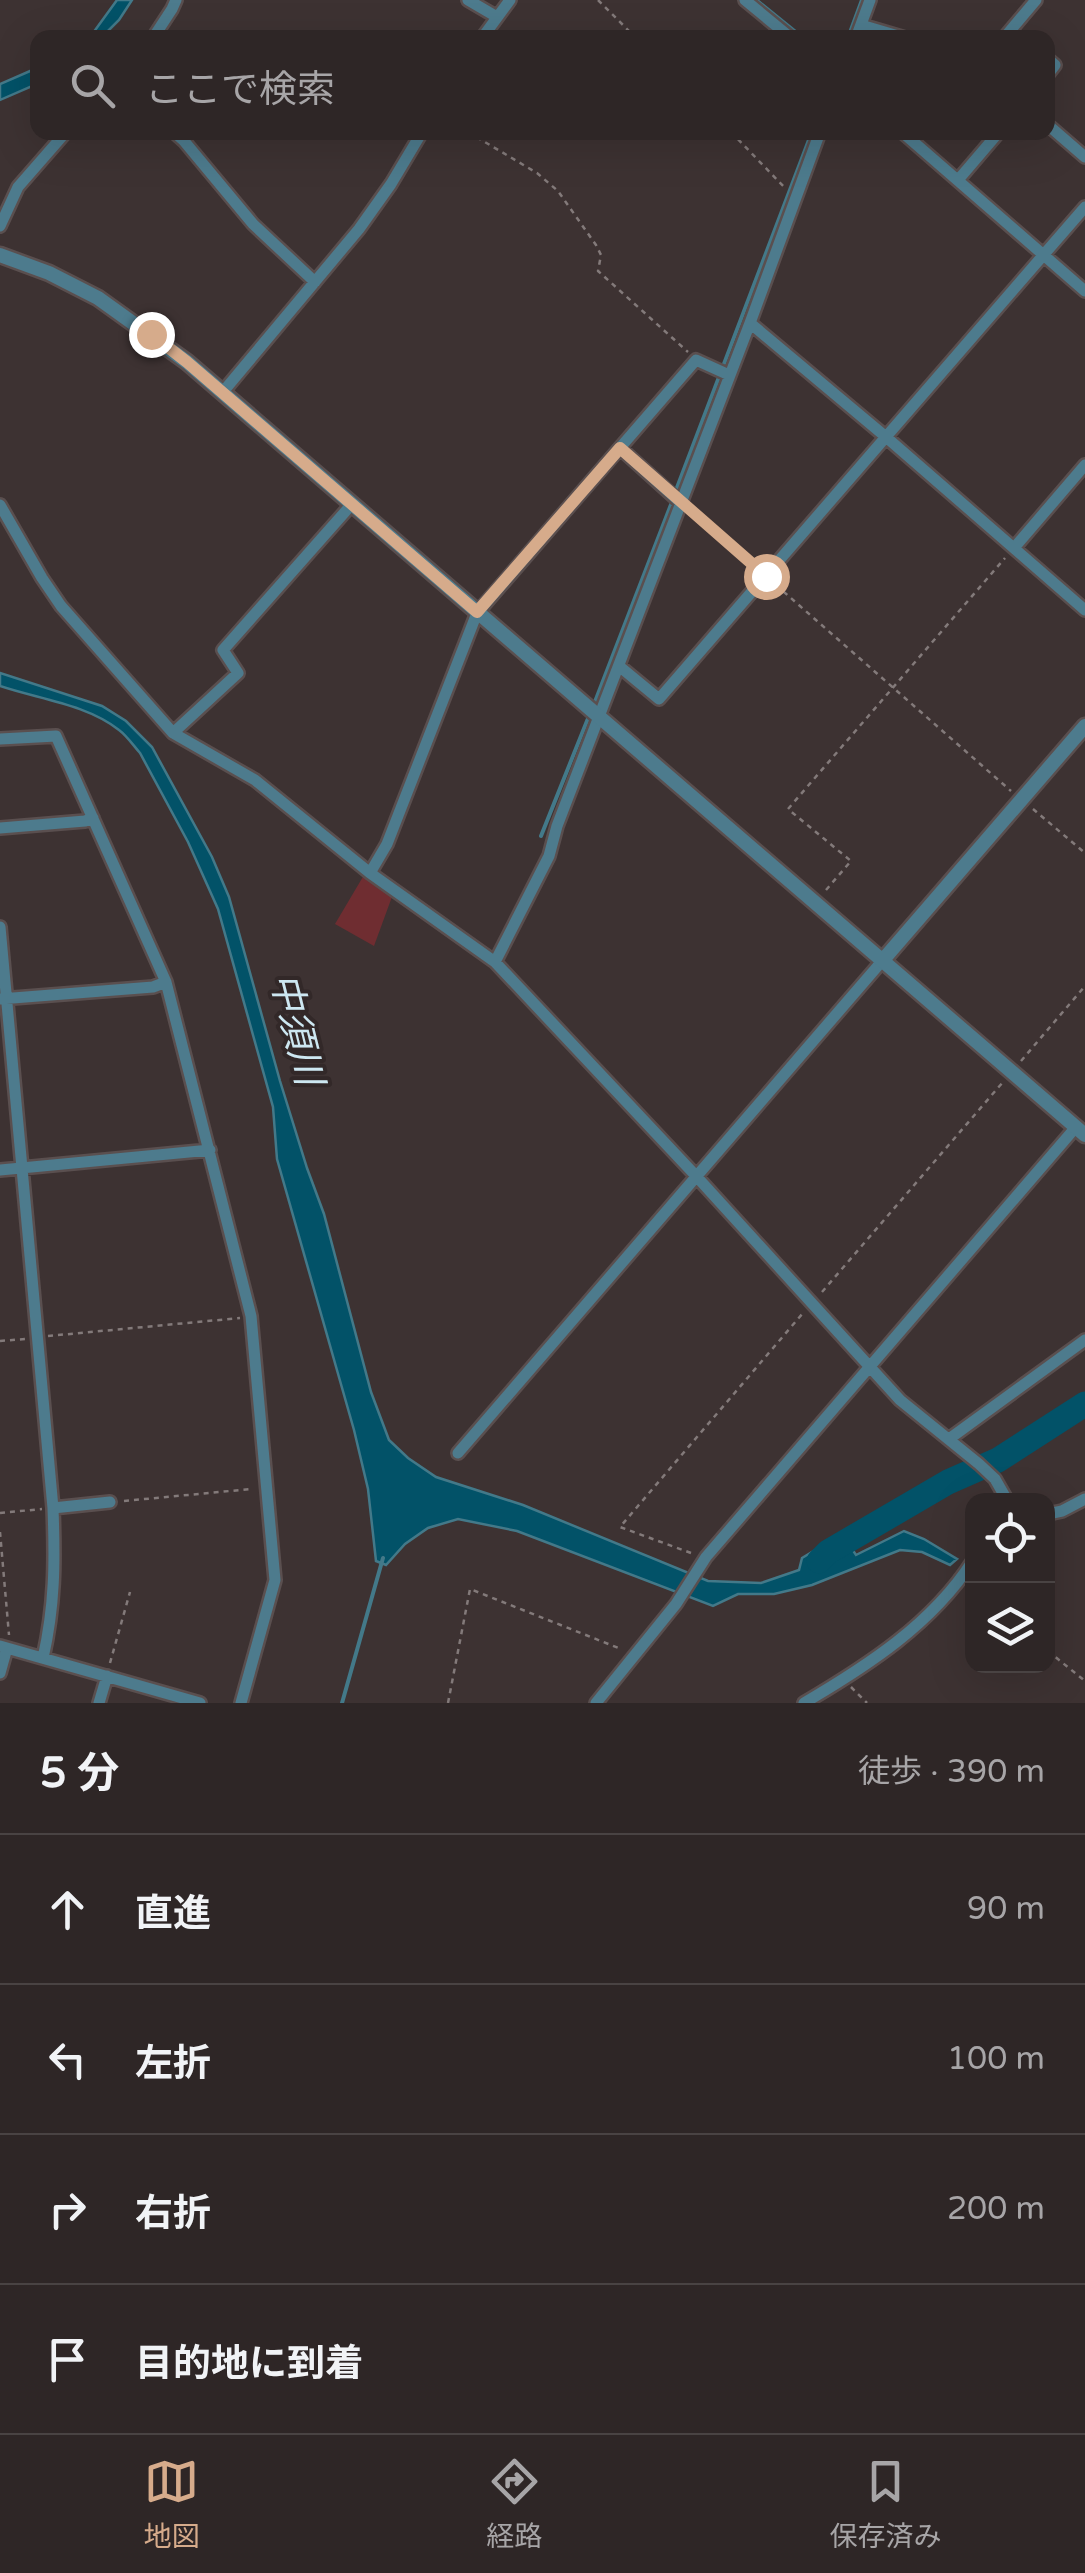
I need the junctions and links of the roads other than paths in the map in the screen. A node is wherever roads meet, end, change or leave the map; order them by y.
1 (176, 0) edge
2 (468, 0) edge
3 (510, 0) edge
4 (745, 0) edge
5 (870, 0) edge
6 (1036, 0) edge
7 (497, 17) junction
8 (158, 30) edge
9 (488, 30) edge
10 (781, 30) edge
11 (858, 30) edge
12 (1015, 30) edge
13 (1055, 130) edge
14 (59, 140) edge
15 (183, 140) edge
16 (417, 140) edge
17 (817, 140) edge
18 (922, 140) edge
19 (992, 140) edge
20 (1085, 157) edge
21 (958, 180) junction
22 (1085, 207) edge
23 (0, 226) edge
24 (0, 254) edge
25 (1044, 255) junction
26 (314, 282) junction
27 (1085, 291) edge
28 (750, 323) junction
29 (729, 374) junction
30 (222, 393) junction
31 (886, 437) junction
32 (620, 448) junction
33 (1085, 465) edge
34 (681, 502) junction
35 (352, 504) junction
36 (0, 505) edge
37 (1014, 548) junction
38 (1085, 610) edge
39 (477, 612) junction
40 (619, 666) junction
41 (600, 718) junction
42 (1085, 726) edge
43 (173, 733) junction
44 (0, 739) edge
45 (94, 818) junction
46 (0, 828) edge
47 (370, 874) junction
48 (0, 927) edge
49 (883, 960) junction
50 (495, 962) junction
51 (166, 982) junction
52 (3, 998) edge
53 (1081, 1131) edge
54 (210, 1150) junction
55 (22, 1168) junction
56 (0, 1170) edge
57 (696, 1177) junction
58 (1085, 1340) edge
59 (870, 1367) junction
60 (949, 1439) junction
61 (458, 1452) dead end
62 (1002, 1493) edge
63 (1085, 1499) edge
64 (110, 1502) road end
65 (53, 1508) junction
66 (1055, 1512) edge
67 (965, 1571) edge
68 (5, 1648) edge
69 (43, 1658) junction
70 (0, 1673) edge
71 (106, 1676) junction
72 (100, 1703) edge
73 (200, 1703) edge
74 (241, 1703) edge
75 (596, 1703) edge
76 (804, 1703) edge

1 - 8 street
2 - 7 street
3 - 7 street
4 - 10 street
5 - 11 street
6 - 12 street
7 - 9 street
13 - 20 street
14 - 23 street
15 - 26 street
16 - 26 street
17 - 28 street
18 - 21 street
19 - 21 street
21 - 25 street
22 - 25 street
24 - 30 street
25 - 27 street
25 - 31 street
26 - 30 street
28 - 29 street
28 - 31 street
29 - 32 street
29 - 34 street
30 - 35 street
31 - 37 street
31 - 40 street
32 - 34 street
32 - 39 street
33 - 37 street
34 - 40 street
35 - 39 street
35 - 43 street
36 - 43 street
37 - 38 street
39 - 41 street
39 - 47 street
40 - 41 street
41 - 49 street
41 - 50 street
42 - 49 street
43 - 47 street
44 - 45 street
45 - 46 street
45 - 51 street
47 - 50 street
48 - 52 street
49 - 53 street
49 - 57 street
50 - 57 street
51 - 52 street
51 - 54 street
52 - 55 street
53 - 59 street
54 - 55 street
54 - 74 street
55 - 56 street
55 - 65 street
57 - 59 street
57 - 61 street
58 - 60 street
59 - 60 street
59 - 75 street
60 - 62 street
63 - 66 street
64 - 65 street
65 - 69 street
67 - 76 street
68 - 69 street
68 - 70 street
69 - 71 street
71 - 72 street
71 - 73 street

